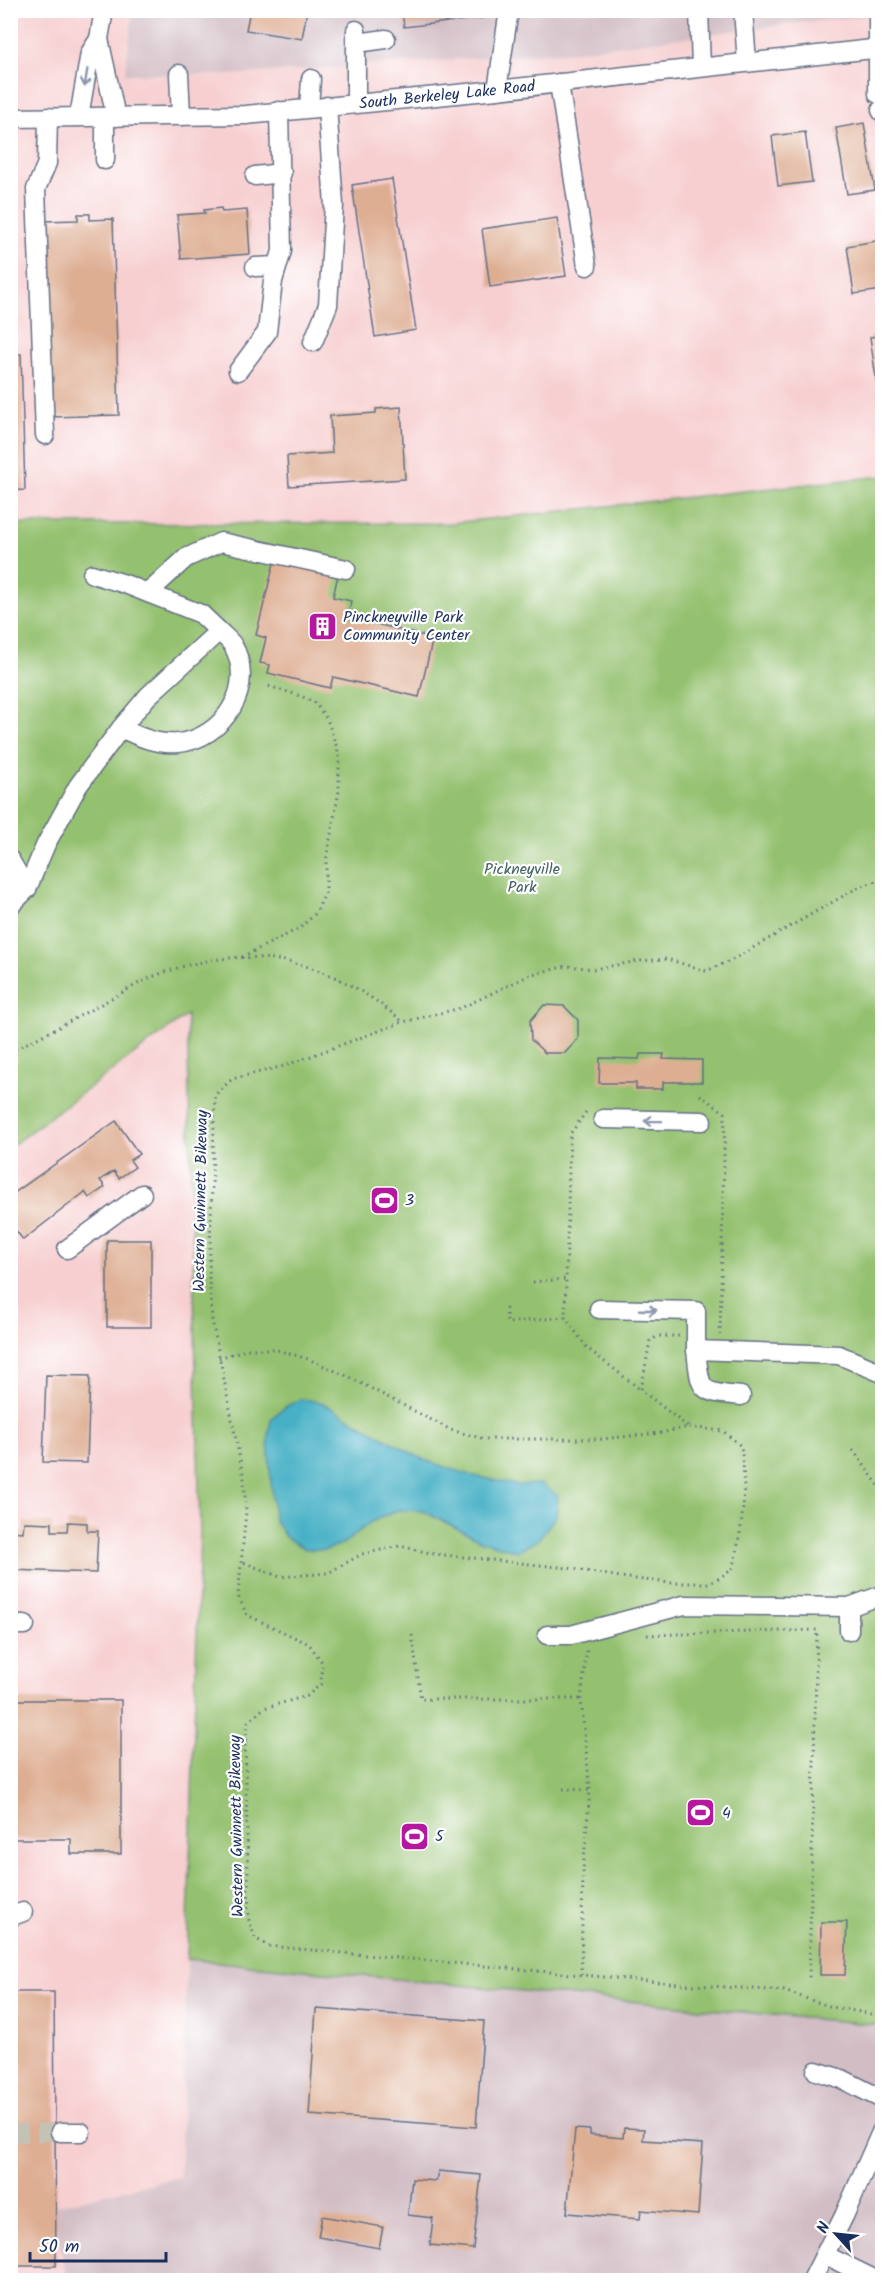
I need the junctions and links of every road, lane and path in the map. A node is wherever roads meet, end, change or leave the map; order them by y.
1 (104, 10) edge
2 (509, 10) edge
3 (699, 10) edge
4 (743, 10) edge
5 (878, 10) edge
6 (99, 39) junction
7 (386, 39) dead end
8 (881, 48) edge
9 (747, 62) junction
10 (701, 67) junction
11 (178, 74) dead end
12 (311, 80) dead end
13 (558, 83) junction
14 (497, 90) junction
15 (356, 103) junction
16 (881, 105) edge
17 (318, 107) junction
18 (279, 111) junction
19 (181, 116) junction
20 (48, 117) junction
21 (75, 117) junction
22 (110, 117) junction
23 (10, 118) edge
24 (105, 160) dead end
25 (282, 172) junction
26 (255, 176) dead end
27 (278, 266) junction
28 (587, 266) dead end
29 (255, 267) dead end
30 (313, 342) dead end
31 (238, 371) dead end
32 (45, 435) dead end
33 (346, 569) dead end
34 (92, 574) dead end
35 (148, 593) junction
36 (219, 631) junction
37 (268, 686) dead end
38 (121, 728) junction
39 (10, 860) edge
40 (882, 879) edge
41 (27, 889) junction
42 (10, 906) edge
43 (240, 958) junction
44 (403, 1022) junction
45 (10, 1051) edge
46 (700, 1095) dead end
47 (595, 1114) joint
48 (702, 1121) dead end
49 (142, 1194) dead end
50 (67, 1249) dead end
51 (565, 1279) junction
52 (533, 1282) dead end
53 (506, 1308) dead end
54 (599, 1309) dead end
55 (565, 1317) junction
56 (720, 1337) dead end
57 (693, 1343) junction
58 (219, 1358) junction
59 (882, 1373) edge
60 (641, 1390) junction
61 (741, 1396) dead end
62 (688, 1427) junction
63 (853, 1450) dead end
64 (882, 1490) edge
65 (243, 1562) junction
66 (882, 1595) edge
67 (849, 1607) junction
68 (849, 1631) dead end
69 (412, 1635) dead end
70 (547, 1635) dead end
71 (639, 1635) dead end
72 (587, 1647) dead end
73 (580, 1699) junction
74 (563, 1789) dead end
75 (590, 1790) junction
76 (581, 1975) junction
77 (809, 1980) dead end
78 (877, 2015) dead end
79 (816, 2072) dead end
80 (882, 2099) edge
81 (882, 2130) edge
82 (60, 2132) tunnel mouth
83 (81, 2132) dead end
84 (825, 2255) junction
85 (872, 2278) dead end
86 (812, 2280) edge

1 - 6 street
2 - 14 street
3 - 10 street
4 - 9 street
5 - 8 street
6 -> 21 street
6 - 22 street
7 - 15 street
8 - 9 street, South Berkeley Lake Road
8 - 16 street
9 - 10 street, South Berkeley Lake Road
10 - 13 street, South Berkeley Lake Road
11 - 19 street
12 - 17 street
13 - 14 street, South Berkeley Lake Road
13 - 28 street
14 - 15 street, South Berkeley Lake Road
15 - 17 street, South Berkeley Lake Road
17 - 18 street, South Berkeley Lake Road
17 - 30 street
18 - 19 street, South Berkeley Lake Road
18 - 25 street
19 - 22 street, South Berkeley Lake Road
20 - 21 street, South Berkeley Lake Road
20 - 23 street, South Berkeley Lake Road
20 - 32 street
21 - 22 street, South Berkeley Lake Road
22 - 24 street
25 - 26 street
25 - 27 street
27 - 29 street
27 - 31 street
33 - 35 street
34 - 35 street
35 - 36 street
36 - 38 street
36 - 38 street
37 - 43 path
38 - 41 street
39 - 41 street
40 - 44 path, Western Gwinnett Bikeway
41 - 42 street
43 - 44 path
43 - 45 path
44 - 58 path, Western Gwinnett Bikeway
46 - 56 path
48 -> 47 street
47 - 51 path
49 - 50 street
51 - 52 path
51 - 55 path
53 - 55 path
54 -> 57 street
55 - 60 path
57 - 59 street
57 - 60 path
57 - 61 street
58 - 62 path
58 - 65 path, Western Gwinnett Bikeway
60 - 62 path
62 - 65 path
63 - 64 path
65 - 76 path, Western Gwinnett Bikeway
66 - 67 street
67 - 68 street
67 - 70 street
69 - 73 path
71 - 77 path
72 - 73 path
73 - 75 path
74 - 75 path
75 - 76 path
76 - 78 path, Western Gwinnett Bikeway
79 - 80 street
81 - 84 street
82 - 83 street
84 - 85 street
84 - 86 street

